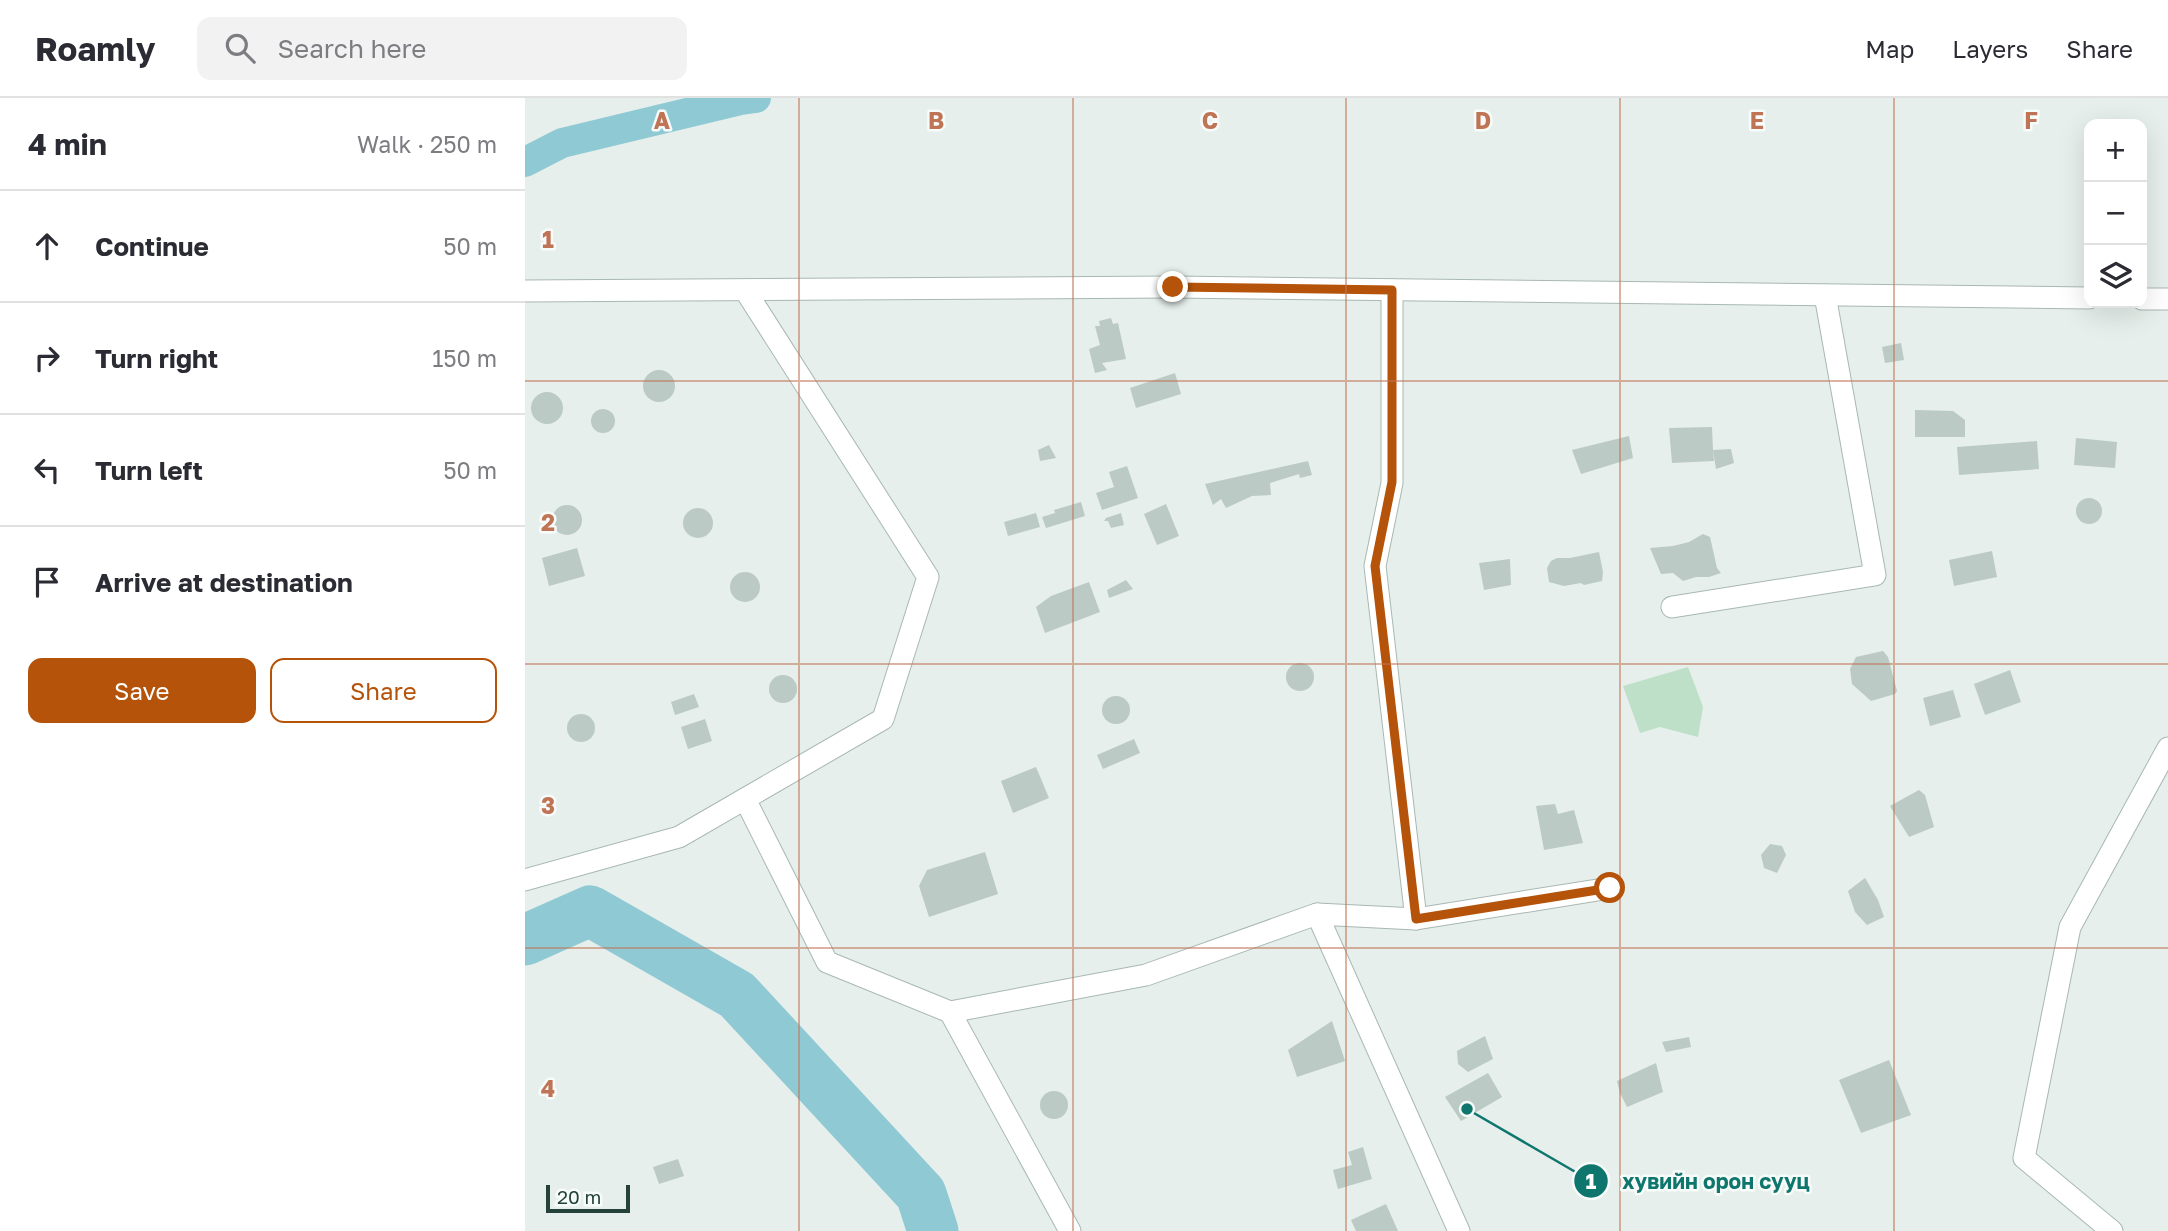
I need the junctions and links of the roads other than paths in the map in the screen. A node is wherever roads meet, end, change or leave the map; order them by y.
1 (745, 290) junction
2 (1392, 290) junction
3 (525, 291) edge
4 (1825, 295) junction
5 (2084, 299) edge
6 (2147, 299) edge
7 (2168, 299) edge
8 (1672, 607) dead end
9 (2168, 748) edge
10 (745, 799) junction
11 (525, 880) edge
12 (1610, 888) dead end
13 (1317, 914) junction
14 (1416, 919) junction
15 (950, 1012) junction
16 (1070, 1231) edge
17 (1459, 1231) edge
18 (2112, 1231) edge

1 - 2 street
1 - 3 street
1 - 10 street
2 - 4 street
2 - 14 street
4 - 5 street
4 - 8 street
6 - 7 street
9 - 18 street
10 - 11 street
10 - 15 street
12 - 14 street
13 - 14 street
13 - 15 street
13 - 17 street
15 - 16 street

